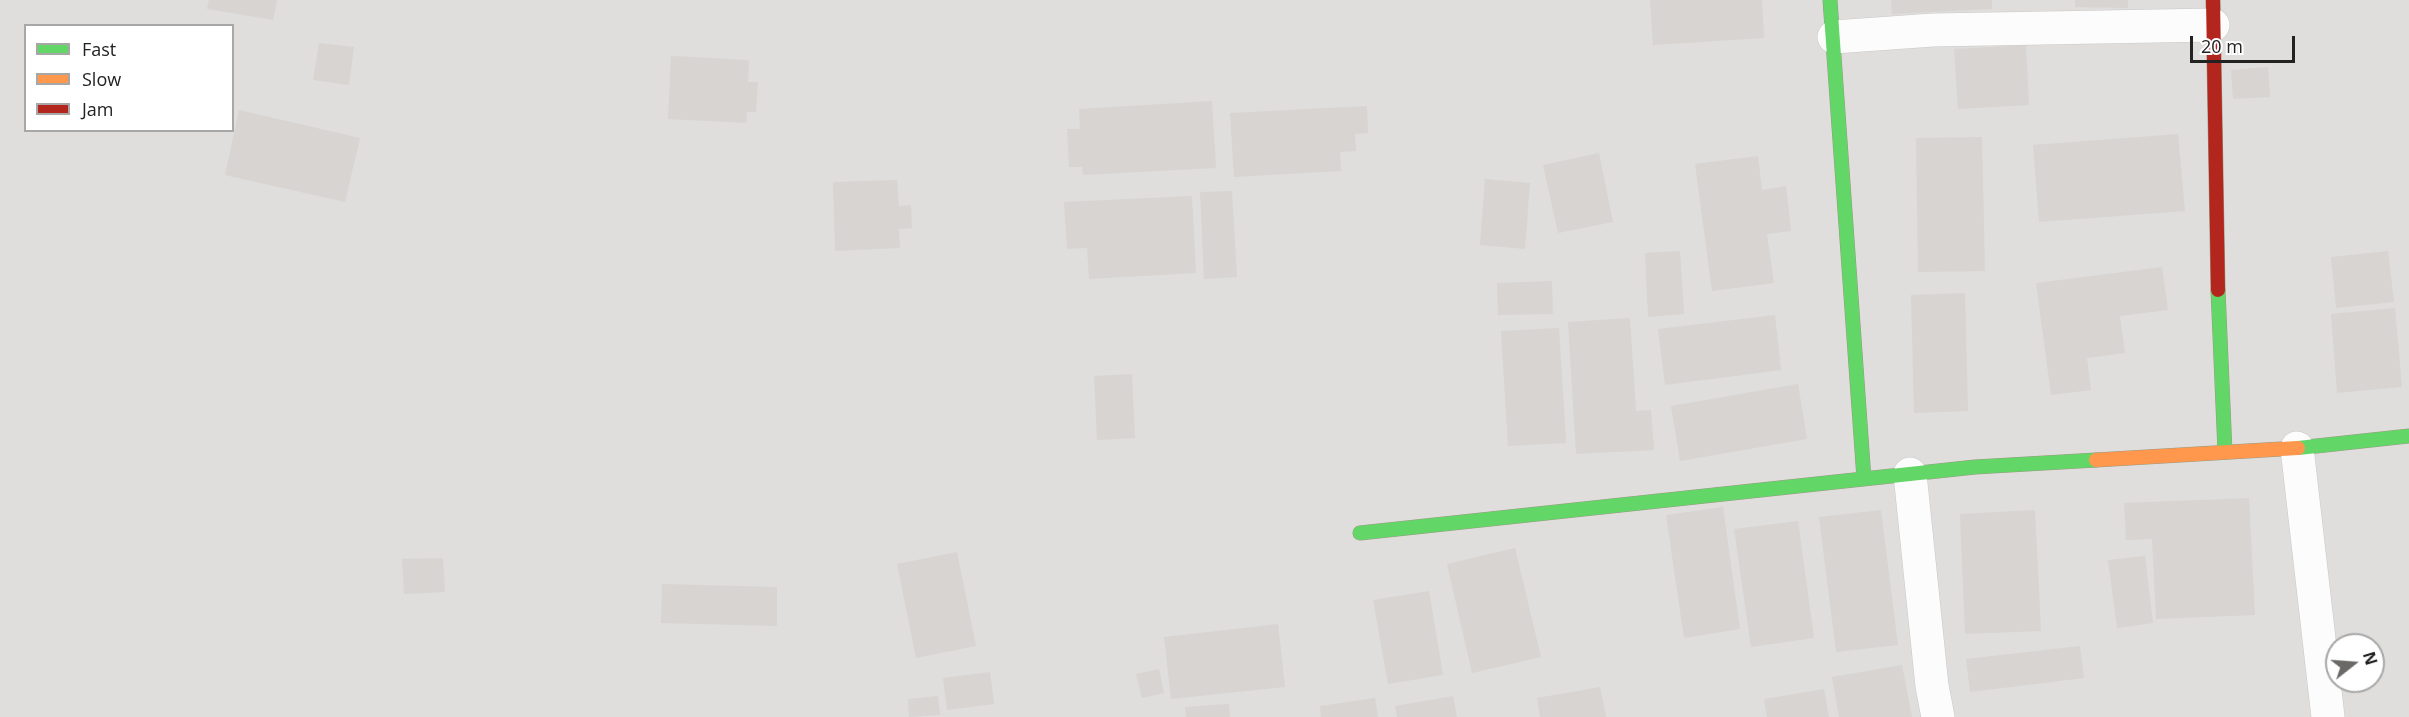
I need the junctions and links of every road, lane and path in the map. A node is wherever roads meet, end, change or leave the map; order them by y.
1 (1830, 0) edge
2 (2213, 13) edge
3 (1833, 37) junction
4 (2409, 436) edge
5 (2297, 448) junction
6 (2225, 452) junction
7 (1910, 474) junction
8 (1864, 479) junction
9 (1360, 533) dead end
10 (1938, 717) edge
11 (2328, 717) edge

1 - 3 street
2 - 3 street
2 - 6 street
3 - 8 street
4 - 5 street
5 - 6 street
5 - 11 street
6 - 7 street
7 - 8 street
7 - 10 street
8 - 9 street

